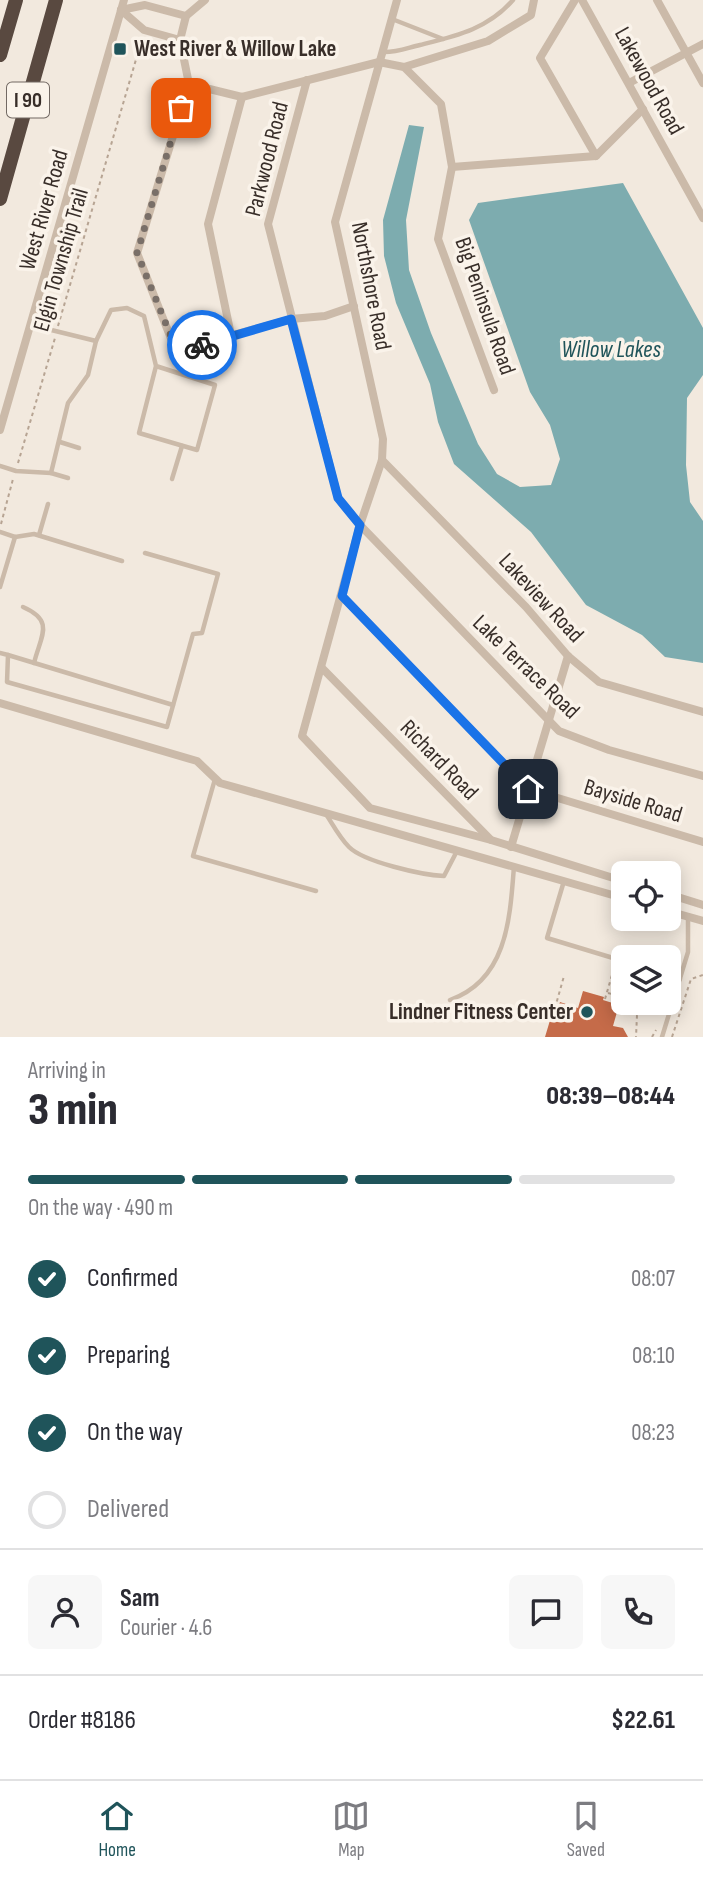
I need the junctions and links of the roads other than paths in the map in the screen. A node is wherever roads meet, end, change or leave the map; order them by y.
1 (16, 0) edge
2 (56, 0) edge
3 (124, 0) edge
4 (205, 0) edge
5 (397, 0) edge
6 (513, 0) edge
7 (534, 0) edge
8 (575, 0) edge
9 (582, 0) edge
10 (657, 0) edge
11 (121, 10) junction
12 (186, 16) junction
13 (391, 19) junction
14 (443, 39) junction
15 (180, 40) junction
16 (703, 44) edge
17 (382, 52) junction
18 (687, 53) junction
19 (0, 55) edge
20 (379, 62) junction
21 (404, 67) junction
22 (307, 80) junction
23 (629, 83) junction
24 (703, 83) edge
25 (188, 84) junction
26 (242, 97) junction
27 (643, 109) junction
28 (596, 156) junction
29 (452, 167) junction
30 (0, 199) edge
31 (703, 218) edge
32 (354, 306) junction
33 (291, 319) junction
34 (30, 324) junction
35 (231, 335) junction
36 (96, 341) junction
37 (156, 366) junction
38 (494, 390) dead end
39 (0, 430) edge
40 (60, 442) junction
41 (182, 446) junction
42 (79, 448) dead end
43 (382, 460) junction
44 (0, 466) edge
45 (51, 473) junction
46 (68, 478) dead end
47 (172, 479) dead end
48 (48, 504) dead end
49 (360, 525) junction
50 (0, 530) edge
51 (38, 535) junction
52 (15, 537) junction
53 (145, 553) dead end
54 (122, 561) dead end
55 (0, 587) edge
56 (342, 596) junction
57 (23, 607) dead end
58 (0, 653) edge
59 (8, 655) junction
60 (568, 656) junction
61 (34, 663) junction
62 (322, 668) junction
63 (0, 703) edge
64 (173, 705) junction
65 (703, 712) edge
66 (549, 722) junction
67 (703, 776) edge
68 (215, 779) junction
69 (528, 789) junction
70 (325, 812) junction
71 (491, 840) junction
72 (703, 842) edge
73 (511, 847) junction
74 (458, 850) junction
75 (514, 866) junction
76 (611, 877) edge
77 (565, 881) junction
78 (316, 891) dead end
79 (611, 894) edge
80 (681, 898) edge
81 (703, 905) edge
82 (681, 915) edge
83 (688, 917) junction
84 (703, 921) edge
85 (611, 957) edge
86 (681, 976) edge
87 (450, 1000) dead end
88 (669, 1015) edge
89 (662, 1037) edge

1 - 19 highway, I 90
2 - 30 highway, I 90
3 - 11 street, West River Road
4 - 12 street
5 - 13 street, Northshore Road
6 - 14 lane
7 - 21 street
8 - 28 street
9 - 23 street, Lakewood Road
10 - 18 street
11 - 12 street
11 - 15 street
11 - 34 street, West River Road
12 - 15 street
13 - 14 lane
13 - 17 street, Northshore Road
14 - 17 lane
15 - 25 street
16 - 18 street
17 - 20 street, Northshore Road
18 - 23 street
18 - 24 street
20 - 21 street
20 - 22 street
20 - 32 street, Northshore Road
21 - 29 street, Big Peninsula Road
22 - 26 street
22 - 33 street, Parkwood Road
23 - 27 street, Lakewood Road
25 - 26 street
25 - 35 street
26 - 35 street
27 - 28 street
27 - 31 street, Lakewood Road
28 - 29 street
29 - 38 street, Big Peninsula Road
32 - 33 street
32 - 43 street, Northshore Road
33 - 35 street
33 - 49 street, Parkwood Road
34 - 36 lane
34 - 39 street, West River Road
36 - 37 lane
36 - 40 lane
37 - 41 lane
37 - 41 lane
40 - 42 lane
40 - 45 lane
41 - 47 lane
43 - 49 street
43 - 60 street, Lakeview Road
44 - 45 lane
45 - 46 lane
48 - 51 lane
49 - 56 street
49 - 66 street, Lake Terrace Road
50 - 52 lane
51 - 52 lane
51 - 54 lane
52 - 55 lane
53 - 64 lane
56 - 62 street
56 - 69 street, Bayside Road
57 - 61 lane
58 - 59 lane
59 - 61 lane
59 - 64 lane
60 - 65 street, Lakeview Road
60 - 66 street
61 - 64 lane
62 - 71 street, Richard Road
62 - 71 street
63 - 68 street
66 - 67 street, Lake Terrace Road
66 - 69 street
68 - 70 street
68 - 78 lane
69 - 72 street, Bayside Road
69 - 73 street
70 - 74 street
70 - 74 lane
71 - 73 street, Richard Road
73 - 76 street, Richard Road
74 - 75 street
75 - 77 street
75 - 87 lane
77 - 79 street
77 - 85 lane
80 - 81 street
82 - 83 street
83 - 84 street
83 - 86 lane
88 - 89 lane

